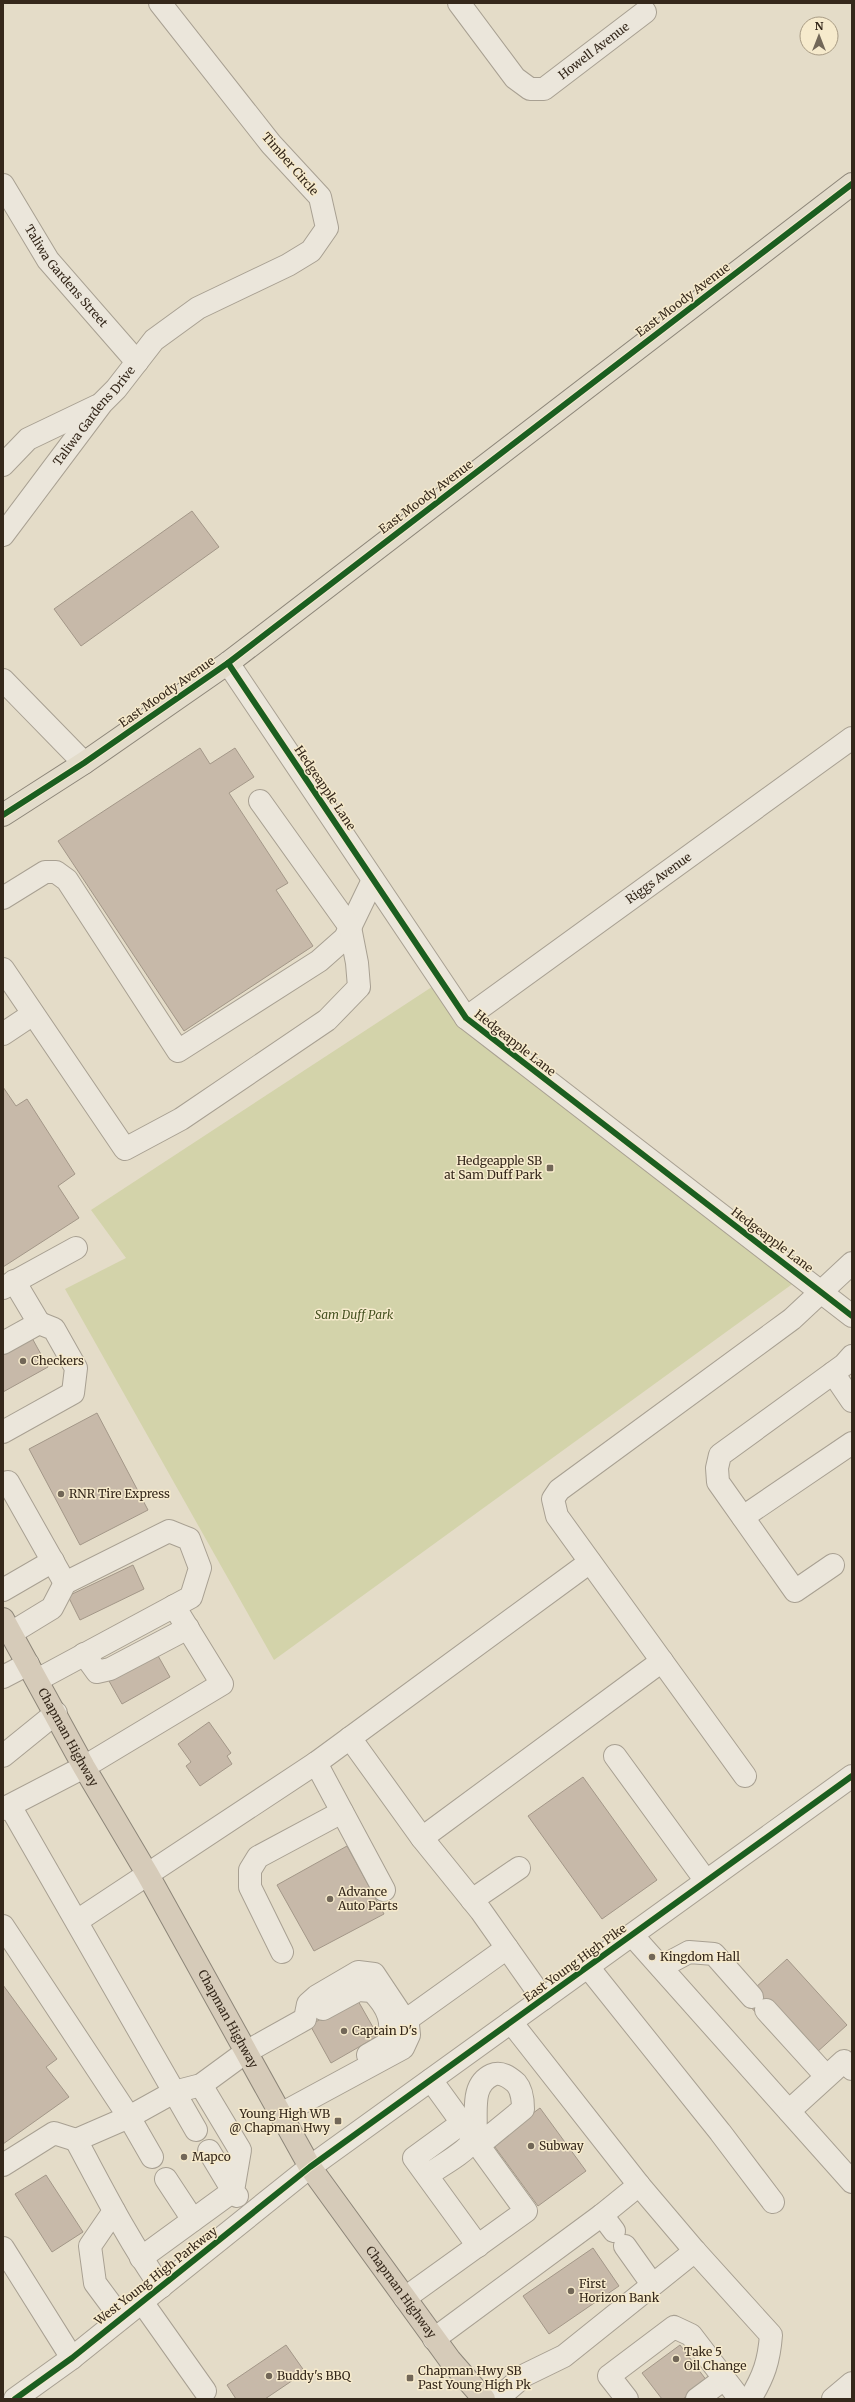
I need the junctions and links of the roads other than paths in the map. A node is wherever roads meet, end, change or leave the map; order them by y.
1 (160, 3) edge
2 (459, 3) edge
3 (645, 12) dead end
4 (852, 184) edge
5 (3, 185) edge
6 (198, 308) joint
7 (137, 362) junction
8 (102, 403) junction
9 (3, 465) edge
10 (3, 535) edge
11 (228, 663) junction
12 (3, 680) edge
13 (852, 738) edge
14 (84, 763) junction
15 (260, 801) dead end
16 (3, 815) edge
17 (373, 880) junction
18 (3, 898) edge
19 (350, 927) junction
20 (3, 969) edge
21 (33, 1014) junction
22 (466, 1018) junction
23 (3, 1034) edge
24 (76, 1248) dead end
25 (852, 1264) edge
26 (9, 1284) edge
27 (821, 1291) junction
28 (852, 1316) edge
29 (39, 1323) junction
30 (3, 1343) edge
31 (852, 1356) edge
32 (833, 1373) junction
33 (852, 1401) edge
34 (3, 1432) edge
35 (852, 1443) edge
36 (3, 1484) edge
37 (743, 1518) junction
38 (53, 1561) junction
39 (590, 1562) junction
40 (833, 1565) dead end
41 (65, 1583) junction
42 (3, 1590) edge
43 (174, 1606) junction
44 (7, 1626) edge
45 (188, 1628) junction
46 (84, 1654) junction
47 (662, 1661) junction
48 (33, 1672) junction
49 (3, 1677) edge
50 (56, 1713) junction
51 (350, 1738) junction
52 (3, 1756) edge
53 (615, 1756) dead end
54 (316, 1763) junction
55 (84, 1768) junction
56 (745, 1776) dead end
57 (852, 1776) edge
58 (7, 1807) edge
59 (342, 1812) junction
60 (422, 1838) junction
61 (520, 1868) dead end
62 (148, 1875) junction
63 (706, 1881) junction
64 (384, 1890) dead end
65 (472, 1900) junction
66 (77, 1921) junction
67 (3, 1926) edge
68 (632, 1935) junction
69 (507, 1948) junction
70 (282, 1952) dead end
71 (588, 1966) junction
72 (661, 1968) junction
73 (543, 1999) junction
74 (305, 2019) junction
75 (405, 2021) junction
76 (511, 2022) junction
77 (246, 2052) junction
78 (852, 2069) edge
79 (826, 2076) junction
80 (431, 2080) junction
81 (335, 2083) junction
82 (201, 2085) junction
83 (174, 2092) junction
84 (789, 2111) junction
85 (281, 2114) junction
86 (129, 2117) junction
87 (196, 2130) dead end
88 (471, 2136) junction
89 (76, 2140) junction
90 (209, 2151) dead end
91 (152, 2157) dead end
92 (3, 2165) edge
93 (310, 2167) junction
94 (427, 2175) junction
95 (166, 2179) dead end
96 (852, 2182) edge
97 (638, 2185) junction
98 (233, 2191) junction
99 (772, 2202) dead end
100 (114, 2211) junction
101 (251, 2214) junction
102 (193, 2220) junction
103 (614, 2231) junction
104 (478, 2246) junction
105 (3, 2248) edge
106 (695, 2251) junction
107 (141, 2258) junction
108 (652, 2284) junction
109 (161, 2287) junction
110 (405, 2298) junction
111 (142, 2302) junction
112 (121, 2318) junction
113 (434, 2339) junction
114 (72, 2358) junction
115 (724, 2379) junction
116 (852, 2382) edge
117 (205, 2391) dead end
118 (3, 2392) edge
119 (8, 2399) edge
120 (15, 2399) edge
121 (484, 2399) edge
122 (497, 2399) edge
123 (627, 2399) edge
124 (697, 2399) edge
125 (740, 2399) edge
126 (750, 2399) edge
127 (833, 2399) edge

1 - 6 street, Timber Circle
2 - 3 street, Howell Avenue
4 - 11 main road, East Moody Avenue
5 - 7 street, Taliwa Gardens Street
6 - 7 street, Taliwa Gardens Drive
7 - 8 street, Taliwa Gardens Drive
8 - 9 street
8 - 10 street, Taliwa Gardens Drive
11 - 14 main road, East Moody Avenue
11 - 17 street, Hedgeapple Lane
12 - 14 street
13 - 22 street, Riggs Avenue
14 - 16 main road, East Moody Avenue
15 - 19 street
17 - 19 street
17 - 22 street, Hedgeapple Lane
18 - 19 street
19 - 21 street
20 - 21 street
21 - 23 street
22 - 27 street, Hedgeapple Lane
24 - 26 street
25 - 27 street
26 - 29 street
27 - 28 street, Hedgeapple Lane
27 - 39 street
29 - 30 street
29 - 34 street
31 - 32 street
32 - 33 street
32 - 37 street
35 - 37 street
36 - 38 street
37 - 40 street
38 - 41 street
38 - 42 street
39 - 47 street
39 - 51 street
41 - 43 street
41 - 44 street
43 - 45 street
43 - 46 street
44 - 48 highway, Chapman Highway
45 - 46 street
45 - 55 street
46 - 48 street
47 - 56 street
47 - 60 street
48 - 49 street
48 - 50 highway, Chapman Highway
50 - 52 street
50 - 55 highway, Chapman Highway
51 - 54 street
51 - 60 street
53 - 63 street
54 - 59 street
54 - 62 street
55 - 58 street
55 - 62 highway, Chapman Highway
57 - 63 street, East Young High Pike
58 - 66 street
59 - 64 street
59 - 70 street
60 - 65 street
61 - 65 street
62 - 66 street
62 - 77 highway, Chapman Highway
63 - 68 street, East Young High Pike
65 - 69 street
66 - 83 street
67 - 86 street
68 - 71 street, East Young High Pike
68 - 72 street
69 - 73 street
69 - 75 street
71 - 73 street, East Young High Pike
71 - 99 street
72 - 79 street
72 - 84 street
73 - 76 street, East Young High Pike
74 - 75 street
74 - 77 street
74 - 81 street
75 - 81 street
76 - 80 street, East Young High Pike
76 - 97 street
77 - 82 street
77 - 85 highway, Chapman Highway
78 - 79 street
79 - 84 street
80 - 88 street
80 - 93 street, East Young High Pike
81 - 85 street
82 - 83 street
82 - 98 street
83 - 86 street
83 - 87 street
84 - 96 street
85 - 93 highway, Chapman Highway
86 - 89 street
86 - 91 street
88 - 94 street
88 - 94 street
88 - 104 street
89 - 92 street
89 - 100 street
90 - 98 street
93 - 101 street, West Young High Parkway
93 - 110 highway, Chapman Highway
94 - 104 street
95 - 102 street
97 - 103 street
97 - 106 street
98 - 101 street
98 - 102 street
100 - 107 street
100 - 112 street
101 - 109 street, West Young High Parkway
102 - 107 street
103 - 108 street
103 - 113 street
104 - 110 street
105 - 114 street
106 - 108 street
106 - 126 street
107 - 109 street
108 - 122 street
109 - 111 street, West Young High Parkway
110 - 113 highway, Chapman Highway
111 - 112 street, West Young High Parkway
111 - 117 street
112 - 114 street, West Young High Parkway
113 - 121 highway, Chapman Highway
114 - 120 street, West Young High Parkway
115 - 123 street
115 - 124 street
115 - 125 street
116 - 127 street
118 - 119 street

